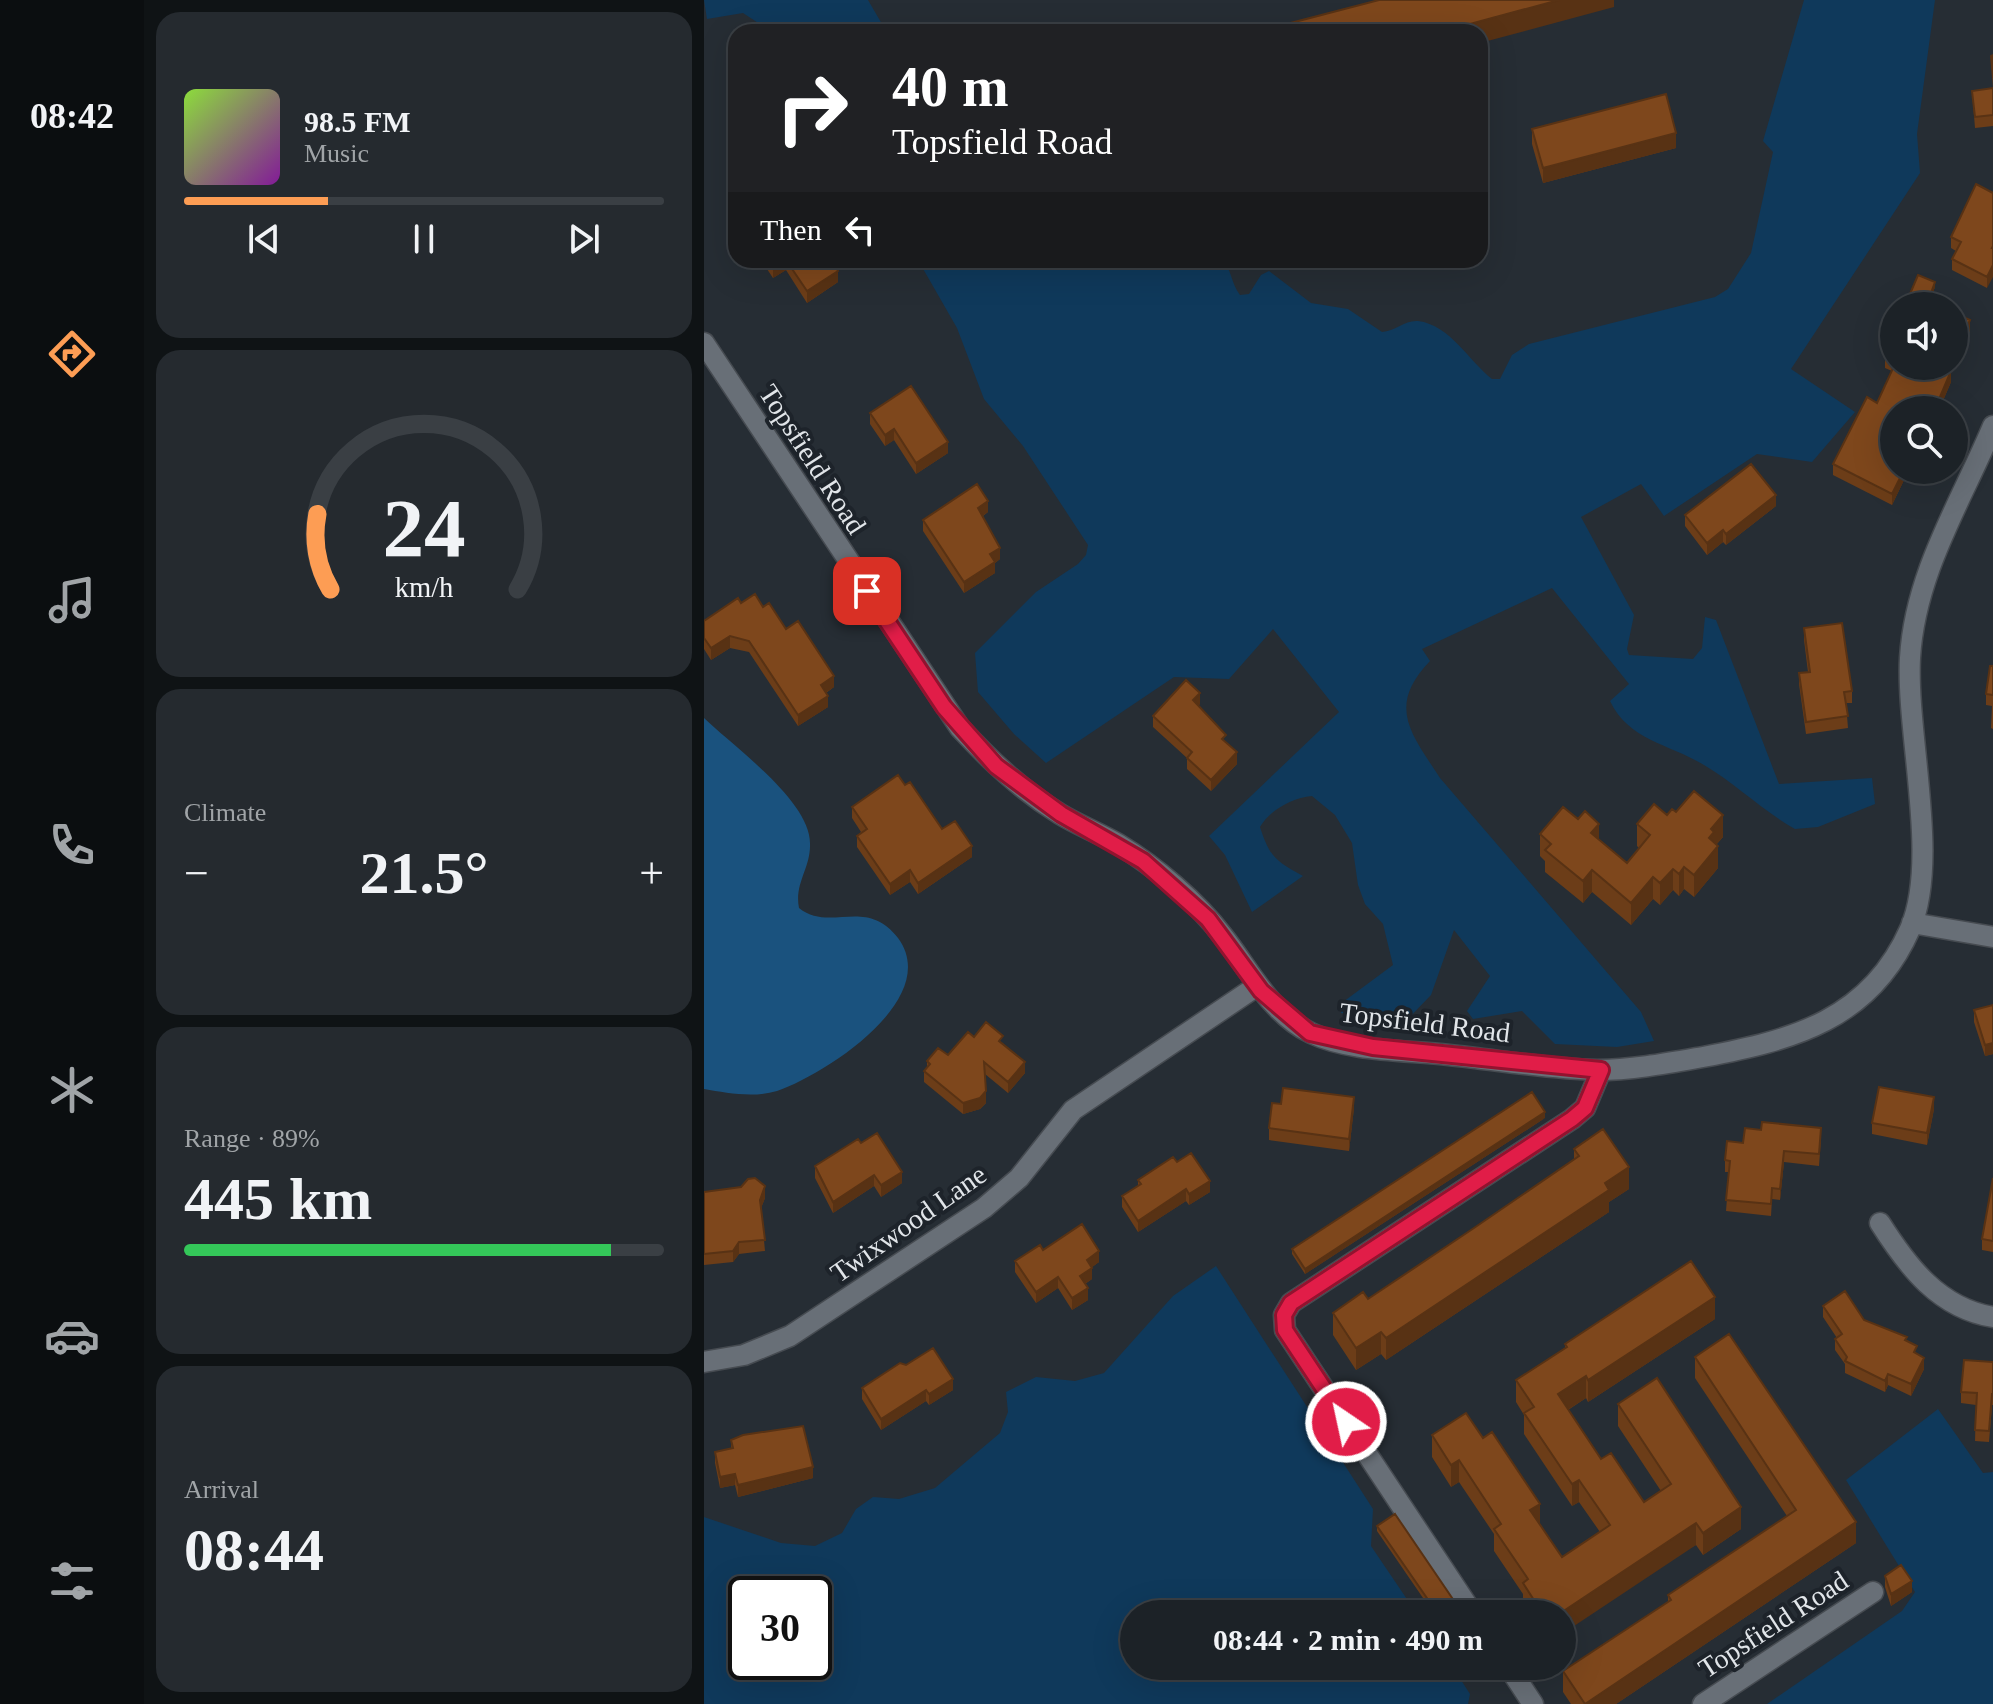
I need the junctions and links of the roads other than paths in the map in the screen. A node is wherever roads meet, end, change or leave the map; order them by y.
1 (704, 343) edge
2 (1993, 426) edge
3 (1912, 923) junction
4 (1993, 937) edge
5 (1257, 986) junction
6 (1601, 1070) junction
7 (1880, 1223) dead end
8 (1993, 1317) edge
9 (704, 1362) edge
10 (1873, 1592) dead end
11 (1464, 1600) edge
12 (1517, 1680) edge
13 (1533, 1704) edge
14 (1703, 1704) edge

1 - 5 street, Topsfield Road
2 - 3 street, Topsfield Road
3 - 4 street
3 - 6 street, Topsfield Road
5 - 6 street, Topsfield Road
5 - 9 street, Twixwood Lane
6 - 11 street
7 - 8 street
10 - 14 street, Topsfield Road
12 - 13 street

